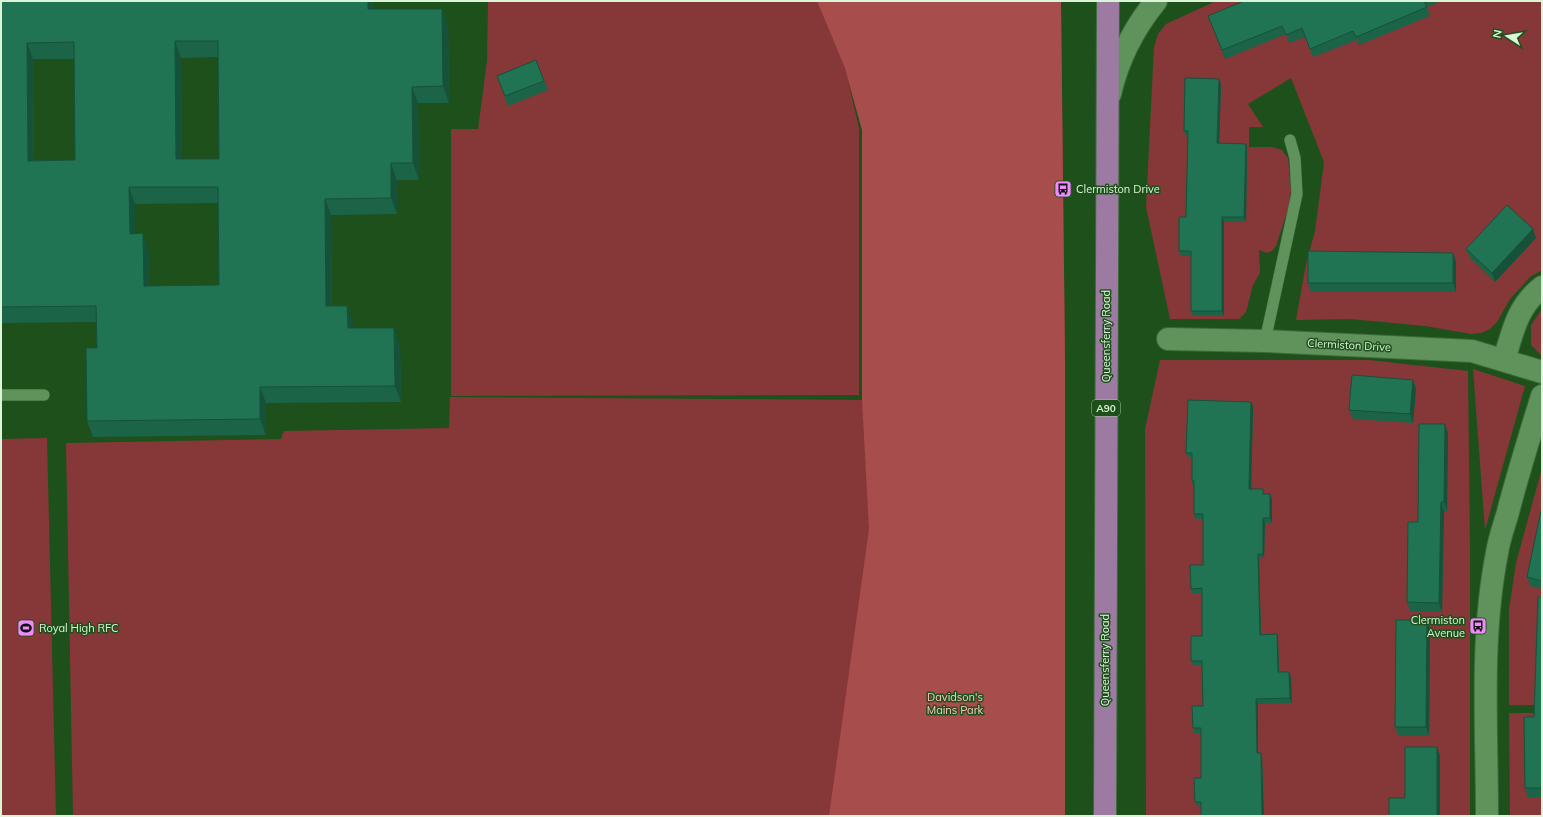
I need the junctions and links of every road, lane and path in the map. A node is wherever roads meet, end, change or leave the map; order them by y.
1 (1108, 1) edge
2 (1156, 1) edge
3 (1107, 106) junction
4 (1290, 140) dead end
5 (1542, 287) edge
6 (1168, 339) dead end
7 (1265, 341) junction
8 (1504, 360) junction
9 (1542, 372) edge
10 (1, 395) edge
11 (44, 395) dead end
12 (1542, 396) edge
13 (1105, 816) edge
14 (1487, 816) edge

1 - 3 main road, Queensferry Road / A90
2 - 3 street
3 - 13 main road, Queensferry Road / A90
4 - 7 lane
5 - 8 street
6 - 7 street, Clermiston Drive
7 - 8 street, Clermiston Drive
8 - 9 street, Clermiston Drive
10 - 11 lane
12 - 14 street

